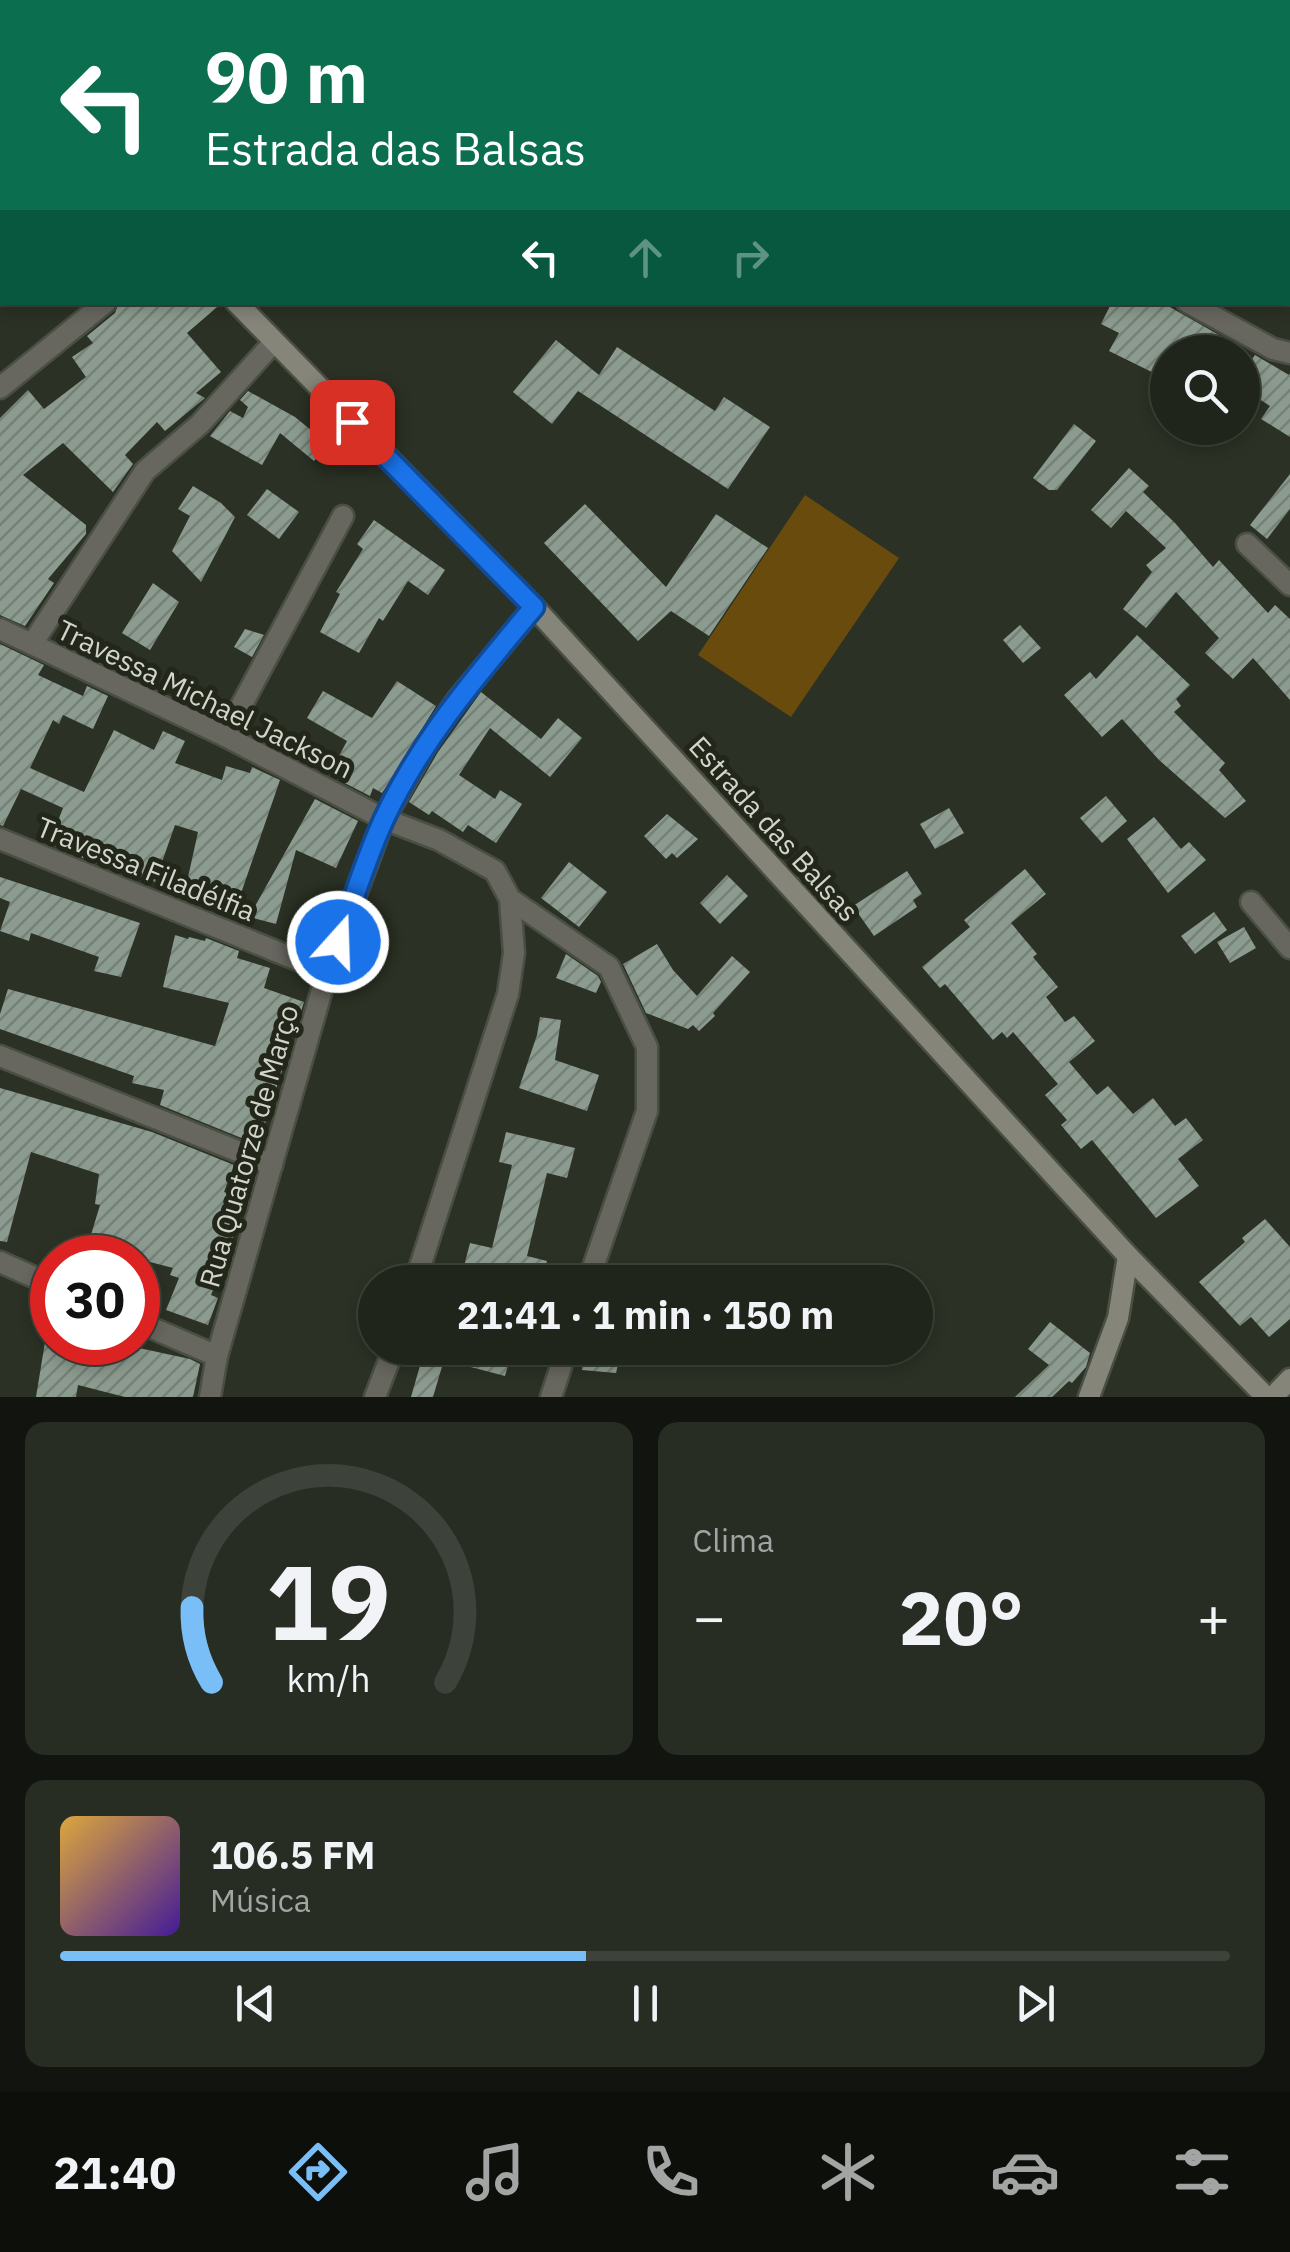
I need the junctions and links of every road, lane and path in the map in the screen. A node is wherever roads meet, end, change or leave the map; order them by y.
1 (102, 305) edge
2 (239, 305) edge
3 (1193, 305) edge
4 (273, 343) junction
5 (1290, 353) edge
6 (0, 388) edge
7 (344, 516) dead end
8 (1247, 544) dead end
9 (1290, 586) edge
10 (534, 607) junction
11 (0, 630) edge
12 (32, 644) junction
13 (225, 736) junction
14 (384, 820) junction
15 (0, 839) edge
16 (510, 899) junction
17 (1251, 902) dead end
18 (1290, 948) edge
19 (327, 972) junction
20 (0, 1056) edge
21 (272, 1164) junction
22 (1128, 1256) junction
23 (0, 1262) edge
24 (420, 1265) edge
25 (594, 1265) edge
26 (30, 1275) edge
27 (160, 1332) edge
28 (216, 1356) junction
29 (387, 1365) edge
30 (561, 1365) edge
31 (1290, 1380) edge
32 (210, 1397) edge
33 (375, 1397) edge
34 (550, 1397) edge
35 (1089, 1397) edge
36 (1269, 1397) edge

1 - 6 street
2 - 4 street, Estrada das Balsas
3 - 5 street
4 - 10 street, Estrada das Balsas
4 - 12 street
7 - 13 street
8 - 9 street
10 - 14 street, Rua Quatorze de Março
10 - 22 street, Estrada das Balsas
11 - 12 street, Travessa Michael Jackson
12 - 13 street, Travessa Michael Jackson
13 - 14 street, Travessa Michael Jackson
14 - 16 street, Travessa Michael Jackson
14 - 19 street, Rua Quatorze de Março
15 - 19 street, Travessa Filadélfia
16 - 24 street
16 - 25 street, Travessa Michael Jackson
17 - 18 street
19 - 21 street, Rua Quatorze de Março
20 - 21 street
21 - 28 street, Rua Quatorze de Março
22 - 35 street
22 - 36 street, Estrada das Balsas
23 - 26 street
27 - 28 street
28 - 32 street, Rua Quatorze de Março
29 - 33 street
30 - 34 street
31 - 36 street

